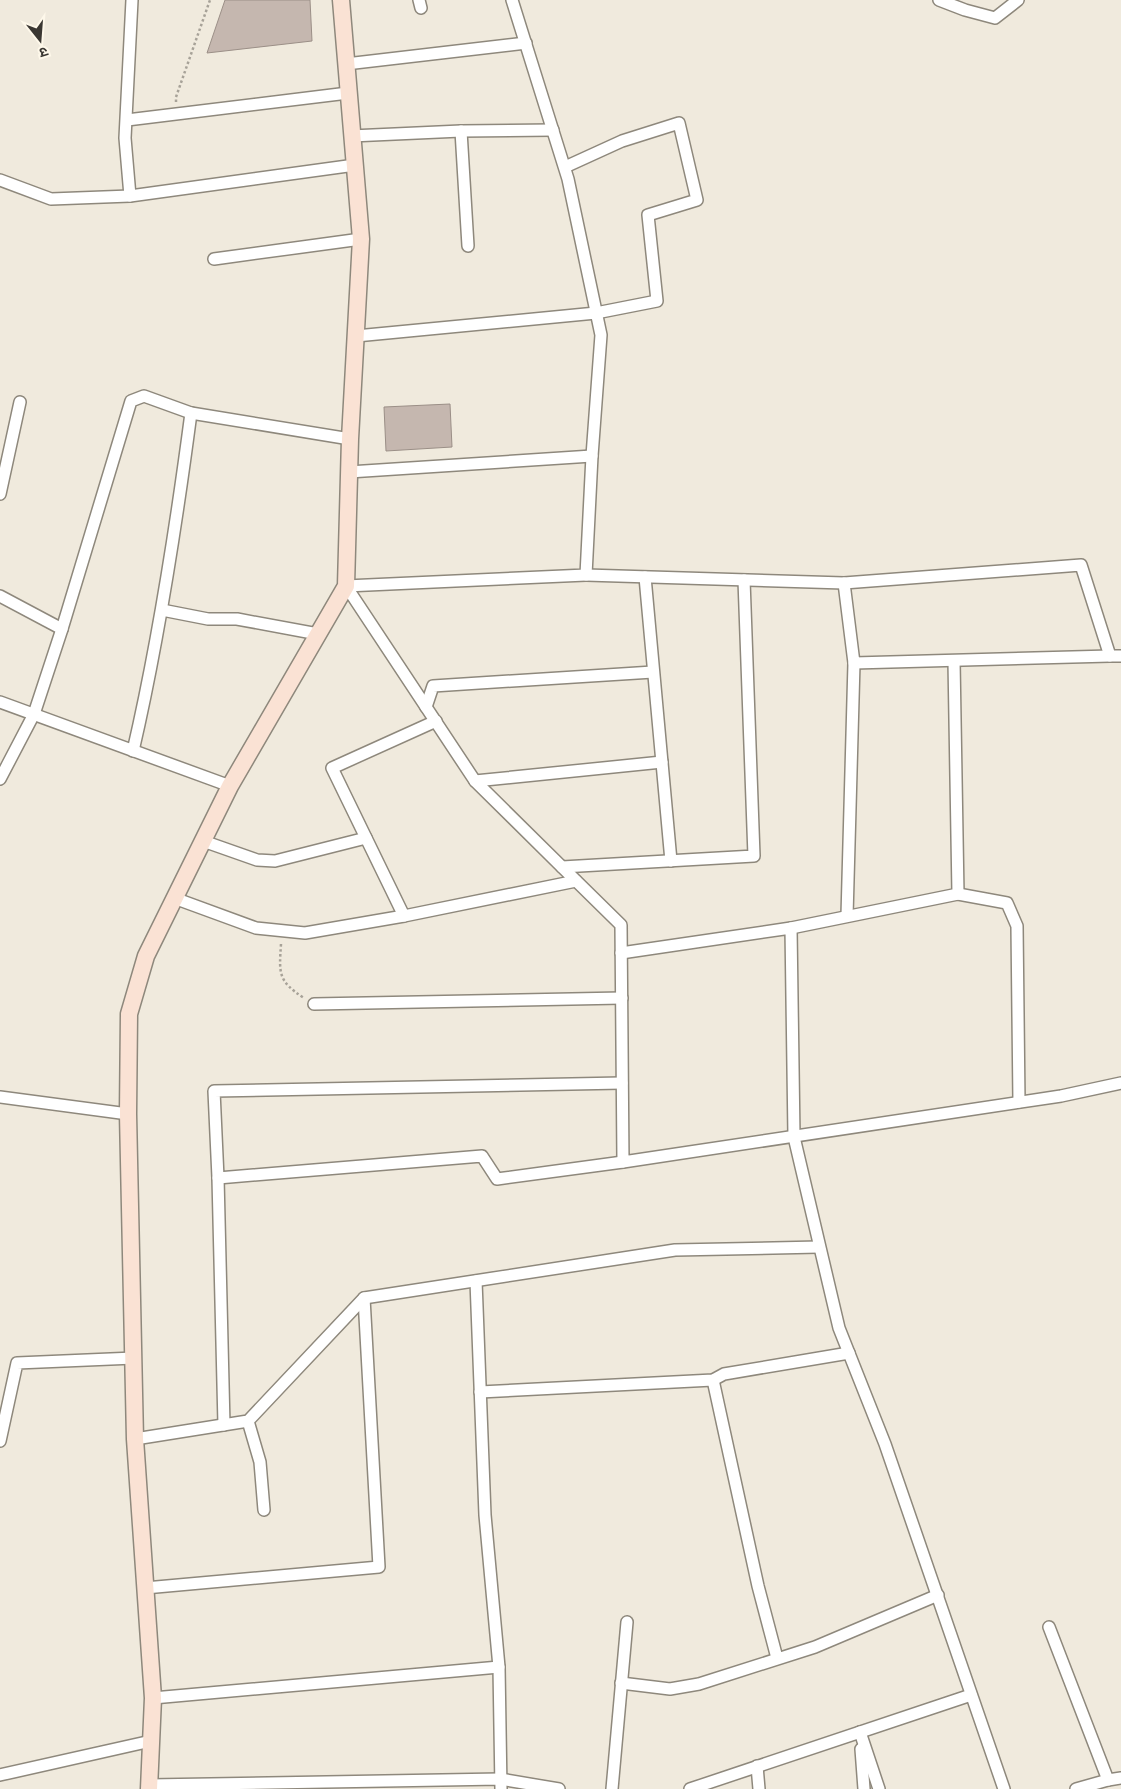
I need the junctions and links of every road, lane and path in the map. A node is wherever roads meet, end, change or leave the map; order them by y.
1 (132, 0) edge
2 (210, 0) edge
3 (341, 0) edge
4 (512, 0) edge
5 (939, 0) edge
6 (1018, 0) edge
7 (526, 44) junction
8 (346, 64) junction
9 (348, 92) junction
10 (176, 114) junction
11 (127, 120) junction
12 (553, 130) junction
13 (460, 131) junction
14 (351, 136) junction
15 (354, 165) junction
16 (565, 167) junction
17 (0, 180) edge
18 (130, 196) junction
19 (361, 239) junction
20 (468, 246) dead end
21 (214, 259) dead end
22 (596, 313) junction
23 (356, 336) junction
24 (20, 402) dead end
25 (191, 413) junction
26 (350, 439) junction
27 (592, 456) junction
28 (350, 472) junction
29 (0, 494) edge
30 (586, 575) junction
31 (645, 577) junction
32 (744, 580) junction
33 (844, 583) junction
34 (346, 586) junction
35 (0, 596) edge
36 (162, 610) junction
37 (62, 629) junction
38 (318, 634) junction
39 (1115, 656) edge
40 (954, 660) junction
41 (854, 663) junction
42 (653, 672) junction
43 (0, 702) edge
44 (426, 706) junction
45 (34, 714) junction
46 (436, 721) junction
47 (133, 751) junction
48 (662, 762) junction
49 (0, 779) edge
50 (475, 781) junction
51 (230, 786) junction
52 (366, 838) junction
53 (203, 841) junction
54 (670, 861) junction
55 (562, 867) junction
56 (576, 881) junction
57 (958, 894) junction
58 (174, 898) junction
59 (404, 916) junction
60 (847, 916) junction
61 (790, 928) junction
62 (282, 930) junction
63 (621, 953) junction
64 (622, 998) junction
65 (314, 1004) joint
66 (622, 1083) junction
67 (1121, 1083) edge
68 (0, 1098) edge
69 (1018, 1102) junction
70 (128, 1114) junction
71 (794, 1137) junction
72 (623, 1162) junction
73 (218, 1178) junction
74 (819, 1247) junction
75 (476, 1281) junction
76 (364, 1298) junction
77 (849, 1353) junction
78 (134, 1358) junction
79 (713, 1380) junction
80 (480, 1392) junction
81 (248, 1422) junction
82 (224, 1425) junction
83 (136, 1439) junction
84 (0, 1441) edge
85 (264, 1510) dead end
86 (145, 1588) junction
87 (938, 1595) junction
88 (627, 1622) dead end
89 (1049, 1627) dead end
90 (777, 1658) junction
91 (499, 1668) junction
92 (621, 1683) junction
93 (971, 1695) junction
94 (153, 1698) junction
95 (860, 1732) junction
96 (151, 1741) junction
97 (757, 1766) junction
98 (0, 1775) edge
99 (1121, 1778) edge
100 (1108, 1780) junction
101 (500, 1784) edge
102 (150, 1787) edge
103 (558, 1789) edge
104 (612, 1789) edge
105 (690, 1789) edge
106 (759, 1789) edge
107 (864, 1789) edge
108 (879, 1789) edge
109 (1004, 1789) edge
110 (1076, 1789) edge

1 - 11 street
2 - 10 path
3 - 8 street
4 - 7 street
5 - 6 street
7 - 8 street
7 - 12 street
8 - 9 street
9 - 10 street
9 - 14 street
10 - 11 street
11 - 18 street
12 - 13 street
12 - 16 street
13 - 14 street
13 - 20 street
14 - 15 street
15 - 18 street
15 - 19 street
16 - 22 street
16 - 22 street
17 - 18 street
19 - 21 street
19 - 23 street
22 - 23 street
22 - 27 street
23 - 26 street
24 - 29 street
25 - 26 street
25 - 36 street
25 - 37 street
26 - 28 street
27 - 28 street
27 - 30 street
28 - 34 street
30 - 31 street
30 - 34 street
31 - 32 street
31 - 42 street
32 - 33 street
32 - 54 street
33 - 39 street
33 - 41 street
34 - 38 street
34 - 44 street
35 - 37 street
36 - 38 street
36 - 47 street
37 - 45 street
38 - 51 street
39 - 40 street
40 - 41 street
40 - 57 street
41 - 60 street
42 - 44 street
42 - 48 street
43 - 45 street
44 - 46 street
45 - 47 street
45 - 49 street
46 - 50 street
46 - 52 street
47 - 51 street
48 - 50 street
48 - 54 street
50 - 55 street
51 - 53 street
52 - 53 street
52 - 59 street
53 - 58 street
54 - 55 street
55 - 56 street
56 - 59 street
56 - 63 street
57 - 60 street
57 - 69 street
58 - 62 street
58 - 70 street
59 - 62 street
60 - 61 street
61 - 63 street
61 - 71 street
62 - 65 path
63 - 64 street
64 - 65 street
64 - 66 street
66 - 72 street
66 - 73 street
67 - 69 street
68 - 70 street
69 - 71 street
70 - 78 street
71 - 72 street
71 - 74 street
72 - 73 street
73 - 82 street
74 - 75 street
74 - 77 street
75 - 76 street
75 - 80 street
76 - 81 street
76 - 86 street
77 - 79 street
77 - 87 street
78 - 83 street
78 - 84 street
79 - 80 street
79 - 90 street
80 - 91 street
81 - 82 street
81 - 85 street
82 - 83 street
83 - 86 street
86 - 94 street
87 - 90 street
87 - 93 street
88 - 92 street
89 - 100 street
90 - 92 street
91 - 94 street
91 - 101 street
92 - 104 street
93 - 95 street
93 - 109 street
94 - 96 street
95 - 97 street
95 - 107 street
95 - 108 street
96 - 98 street
96 - 102 street
97 - 105 street
97 - 106 street
99 - 100 street
100 - 110 street
101 - 102 street
101 - 103 street

